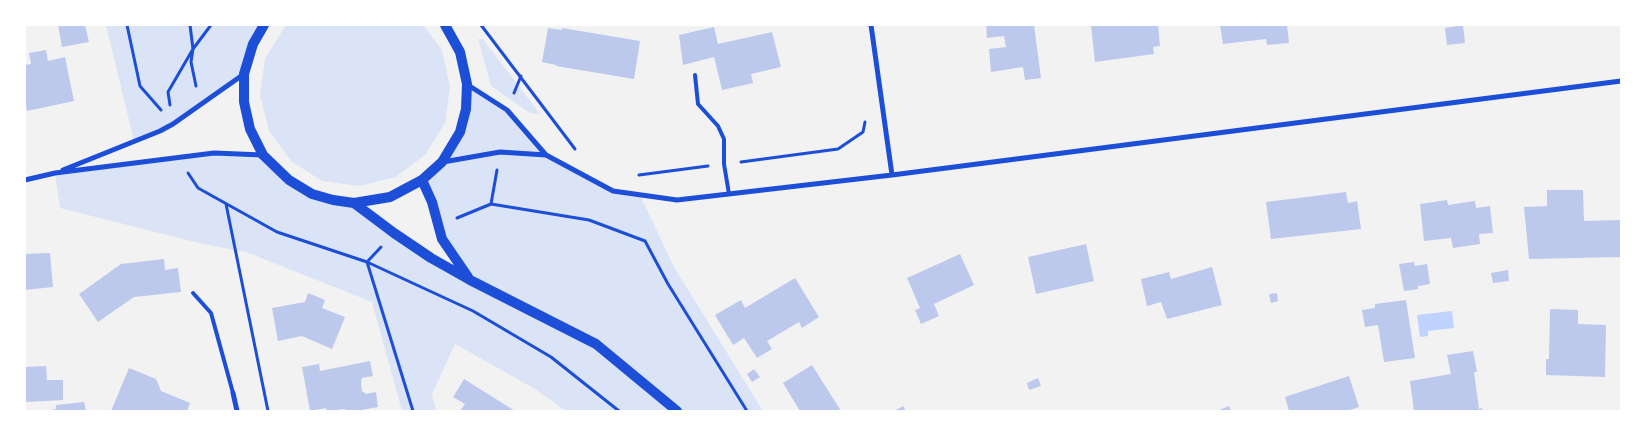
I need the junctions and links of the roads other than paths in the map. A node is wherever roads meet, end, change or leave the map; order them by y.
1 (264, 25) edge
2 (446, 25) edge
3 (871, 25) edge
4 (244, 74) junction
5 (695, 75) dead end
6 (1621, 81) edge
7 (467, 84) junction
8 (263, 154) junction
9 (546, 155) junction
10 (442, 162) junction
11 (55, 173) junction
12 (892, 175) junction
13 (25, 180) edge
14 (422, 180) junction
15 (729, 194) junction
16 (354, 203) junction
17 (470, 280) junction
18 (193, 293) dead end
19 (234, 393) joint
20 (237, 411) edge
21 (677, 411) edge

1 - 4 main road
2 - 7 main road
3 - 12 street
4 - 8 main road
4 - 11 street
5 - 15 lane
6 - 12 street
7 - 9 street
7 - 10 main road
8 - 11 street
8 - 16 main road
9 - 10 street
9 - 15 street
10 - 14 main road
11 - 13 street
12 - 15 street
14 - 16 main road
14 - 17 main road
16 - 17 main road
17 - 21 main road
18 - 19 lane
19 - 20 street

